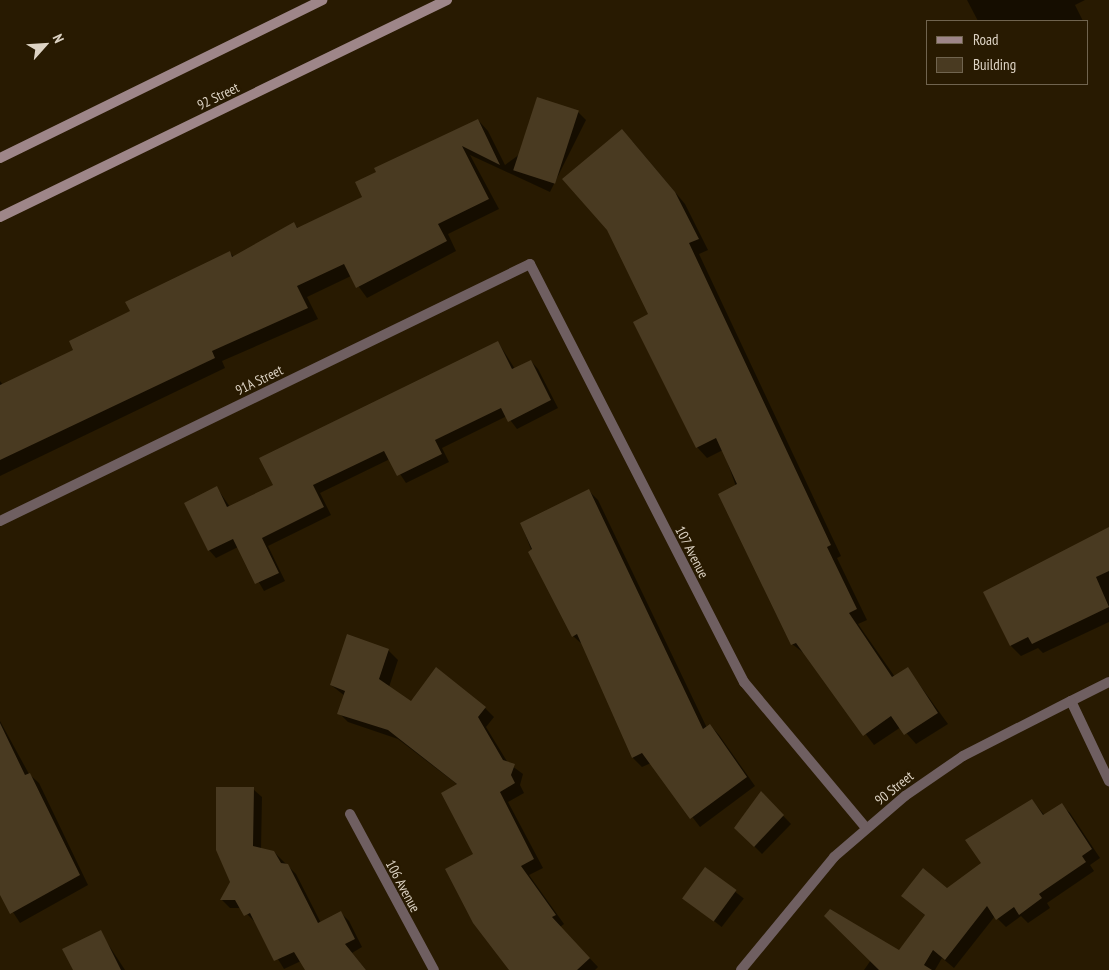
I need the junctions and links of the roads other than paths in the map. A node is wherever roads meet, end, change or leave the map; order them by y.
1 (322, 0) edge
2 (447, 0) edge
3 (0, 158) edge
4 (0, 217) edge
5 (530, 264) joint
6 (0, 521) edge
7 (1109, 682) edge
8 (1071, 701) junction
9 (1109, 781) edge
10 (350, 814) dead end
11 (866, 828) junction
12 (434, 970) edge
13 (741, 970) edge

1 - 3 main road
2 - 4 main road, 92 Street
5 - 6 street, 91A Street
5 - 11 street, 107 Avenue
7 - 8 street, 90 Street
8 - 9 street
8 - 11 street, 90 Street
10 - 12 street, 106 Avenue
11 - 13 street, 90 Street

